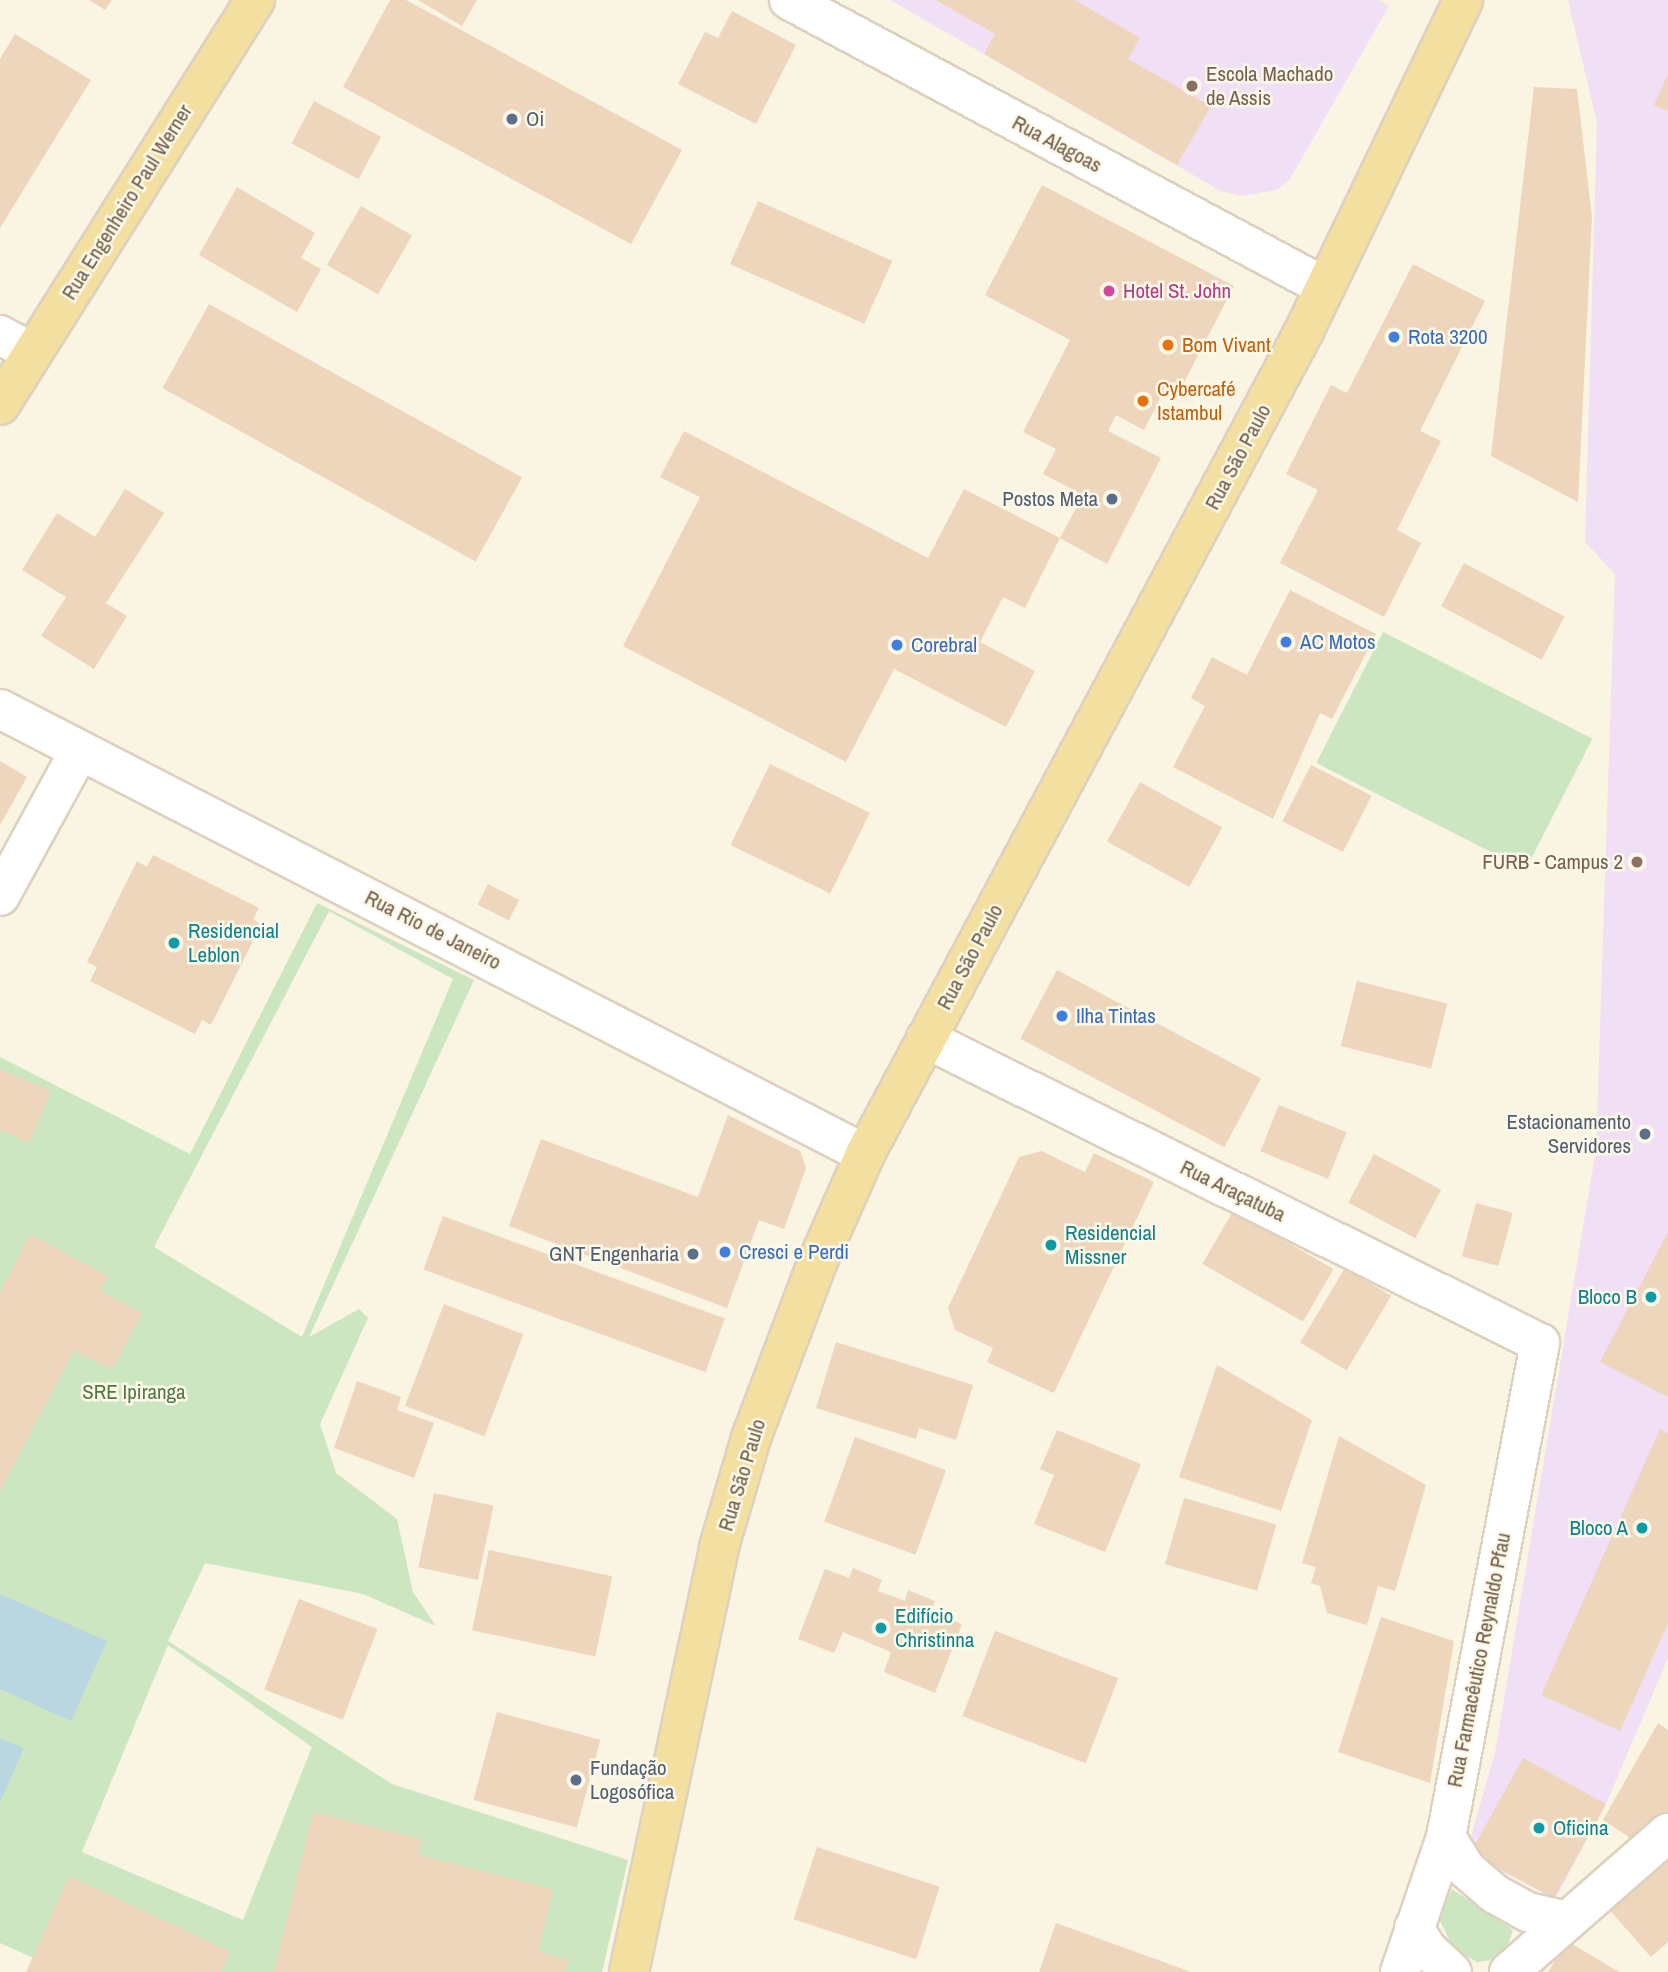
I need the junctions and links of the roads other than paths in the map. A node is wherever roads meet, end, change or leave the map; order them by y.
1 (255, 0) edge
2 (789, 0) edge
3 (1464, 0) edge
4 (1325, 287) junction
5 (16, 344) edge
6 (0, 405) edge
7 (0, 709) edge
8 (80, 750) junction
9 (0, 896) edge
10 (926, 1039) junction
11 (865, 1154) junction
12 (1540, 1343) joint
13 (1668, 1833) edge
14 (1446, 1837) junction
15 (1566, 1921) junction
16 (1414, 1928) junction
17 (629, 1972) edge
18 (1399, 1972) edge
19 (1452, 1972) edge
20 (1509, 1972) edge

1 - 5 main road, Rua Engenheiro Paul Werner
2 - 4 street, Rua Alagoas
3 - 4 main road, Rua São Paulo
4 - 10 main road, Rua São Paulo
5 - 6 main road, Rua Engenheiro Paul Werner
7 - 8 street, Rua Rio de Janeiro
8 - 9 street
8 - 11 street, Rua Rio de Janeiro
10 - 11 main road, Rua São Paulo
10 - 12 street, Rua Araçatuba
11 - 17 main road, Rua São Paulo
12 - 14 street, Rua Farmacêutico Reynaldo Pfau
13 - 15 street
14 - 15 street
14 - 16 street, Rua Farmacêutico Reynaldo Pfau
15 - 20 street
16 - 18 street, Rua Farmacêutico Reynaldo Pfau
16 - 19 street

